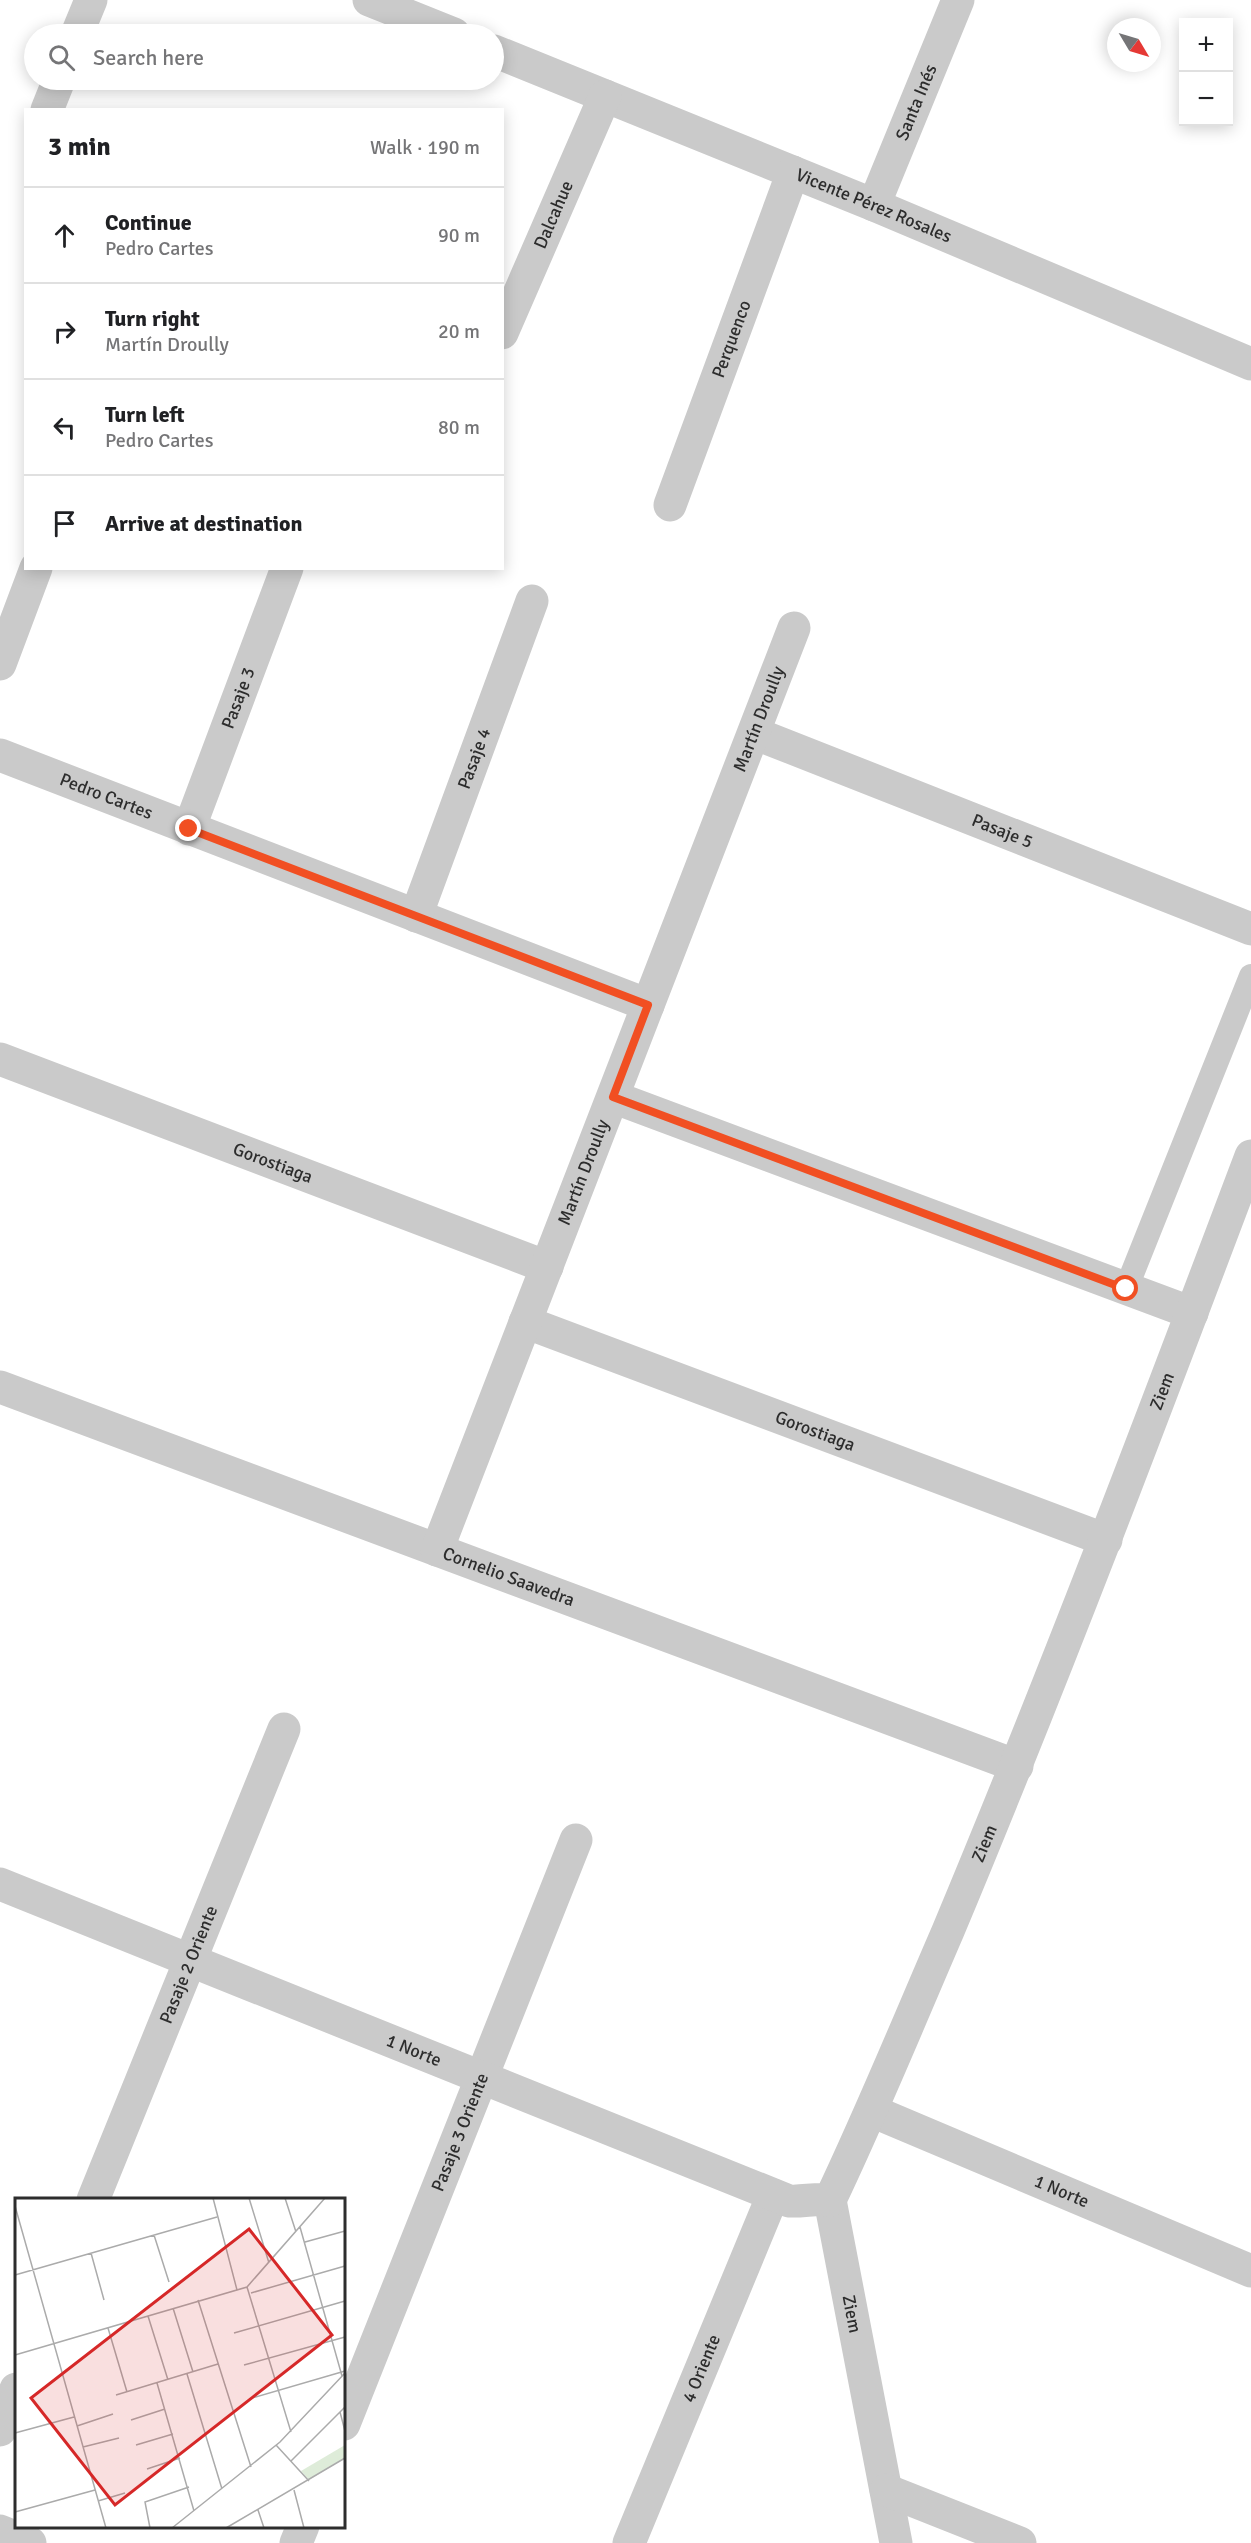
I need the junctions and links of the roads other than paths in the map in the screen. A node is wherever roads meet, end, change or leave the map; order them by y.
1 (91, 0) edge
2 (369, 0) edge
3 (958, 0) edge
4 (81, 24) edge
5 (429, 24) edge
6 (504, 55) edge
7 (55, 90) edge
8 (605, 96) junction
9 (48, 108) edge
10 (793, 172) junction
11 (874, 205) junction
12 (504, 328) edge
13 (1251, 364) edge
14 (670, 505) dead end
15 (35, 570) edge
16 (286, 570) edge
17 (532, 601) dead end
18 (794, 628) dead end
19 (0, 664) edge
20 (754, 733) junction
21 (0, 755) edge
22 (189, 829) junction
23 (416, 916) junction
24 (1251, 929) edge
25 (1251, 976) edge
26 (648, 1005) junction
27 (0, 1059) edge
28 (613, 1097) junction
29 (1251, 1156) edge
30 (547, 1267) junction
31 (1126, 1289) junction
32 (1192, 1313) junction
33 (525, 1322) junction
34 (0, 1387) edge
35 (1106, 1540) junction
36 (437, 1550) junction
37 (284, 1730) dead end
38 (1017, 1766) junction
39 (576, 1840) dead end
40 (0, 1884) edge
41 (190, 1960) junction
42 (481, 2078) junction
43 (872, 2111) junction
44 (773, 2195) junction
45 (93, 2198) edge
46 (830, 2200) junction
47 (1251, 2271) edge
48 (15, 2392) edge
49 (345, 2421) edge
50 (0, 2430) edge
51 (886, 2490) junction
52 (302, 2528) edge
53 (0, 2531) edge
54 (30, 2543) edge
55 (297, 2543) edge
56 (629, 2543) edge
57 (896, 2543) edge
58 (1020, 2543) edge

1 - 4 street
2 - 5 street
3 - 11 street, Santa Inés
6 - 8 street, Vicente Pérez Rosales
7 - 9 street
8 - 10 street, Vicente Pérez Rosales
8 - 12 street, Dalcahue
10 - 11 street, Vicente Pérez Rosales
10 - 14 street, Perquenco
11 - 13 street, Vicente Pérez Rosales
15 - 19 street
16 - 22 street, Pasaje 3
17 - 23 street, Pasaje 4
18 - 20 street, Martín Droully
20 - 24 street, Pasaje 5
20 - 26 street, Martín Droully
21 - 22 street, Pedro Cartes
22 - 23 street, Pedro Cartes
23 - 26 street, Pedro Cartes
25 - 31 lane
26 - 28 street, Martín Droully
27 - 30 street, Gorostiaga
28 - 30 street, Martín Droully
28 - 31 street
29 - 32 street, Ziem
30 - 33 street, Martín Droully
31 - 32 street
32 - 35 street, Ziem
33 - 35 street, Gorostiaga
33 - 36 street, Martín Droully
34 - 36 street, Cornelio Saavedra
35 - 38 street, Ziem
36 - 38 street, Cornelio Saavedra
37 - 41 street, Pasaje 2 Oriente
38 - 43 street, Ziem
39 - 42 street, Pasaje 3 Oriente
40 - 41 street, 1 Norte
41 - 42 street, 1 Norte
41 - 45 street, Pasaje 2 Oriente
42 - 44 street, 1 Norte
42 - 49 street, Pasaje 3 Oriente
43 - 46 street, Ziem
43 - 47 street, 1 Norte
44 - 46 street, 1 Norte
44 - 56 street, 4 Oriente
46 - 51 street, Ziem
48 - 50 street
51 - 57 street, Ziem
51 - 58 street
52 - 55 street
53 - 54 street

